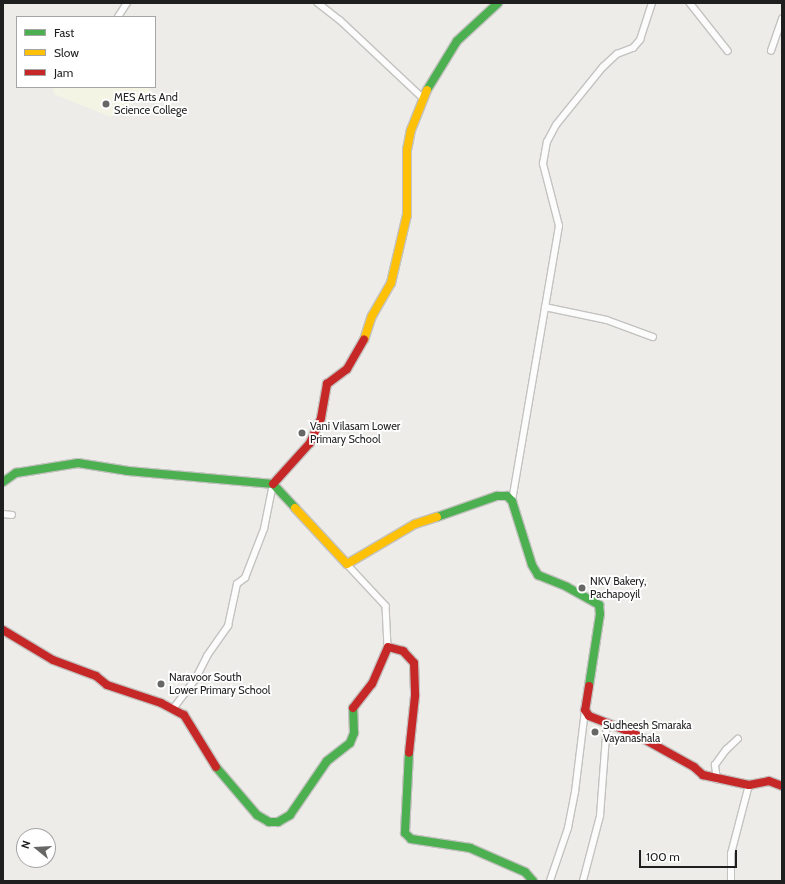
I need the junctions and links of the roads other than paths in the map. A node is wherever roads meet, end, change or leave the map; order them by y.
1 (127, 3) edge
2 (318, 3) edge
3 (498, 3) edge
4 (652, 3) edge
5 (690, 3) edge
6 (119, 16) edge
7 (782, 19) edge
8 (728, 51) dead end
9 (771, 51) dead end
10 (424, 98) junction
11 (545, 307) junction
12 (653, 337) dead end
13 (3, 482) edge
14 (273, 484) junction
15 (512, 501) junction
16 (3, 514) edge
17 (12, 515) dead end
18 (346, 564) junction
19 (3, 630) edge
20 (388, 646) junction
21 (173, 709) junction
22 (585, 710) junction
23 (607, 722) junction
24 (738, 739) dead end
25 (717, 780) junction
26 (749, 785) junction
27 (782, 786) edge
28 (533, 881) edge
29 (550, 881) edge
30 (583, 881) edge
31 (731, 881) edge

1 - 6 street
2 - 10 street
3 - 10 street
4 - 11 street
5 - 8 street
7 - 9 street
10 - 14 street
11 - 12 street
11 - 15 street
13 - 14 street
14 - 18 street
14 - 21 street
15 - 18 street
15 - 22 street
16 - 17 street
18 - 20 street
19 - 21 street
20 - 21 street
20 - 28 street
22 - 23 street
22 - 29 street
23 - 25 street
23 - 30 street
24 - 25 street
25 - 26 street
26 - 27 street
26 - 31 street

